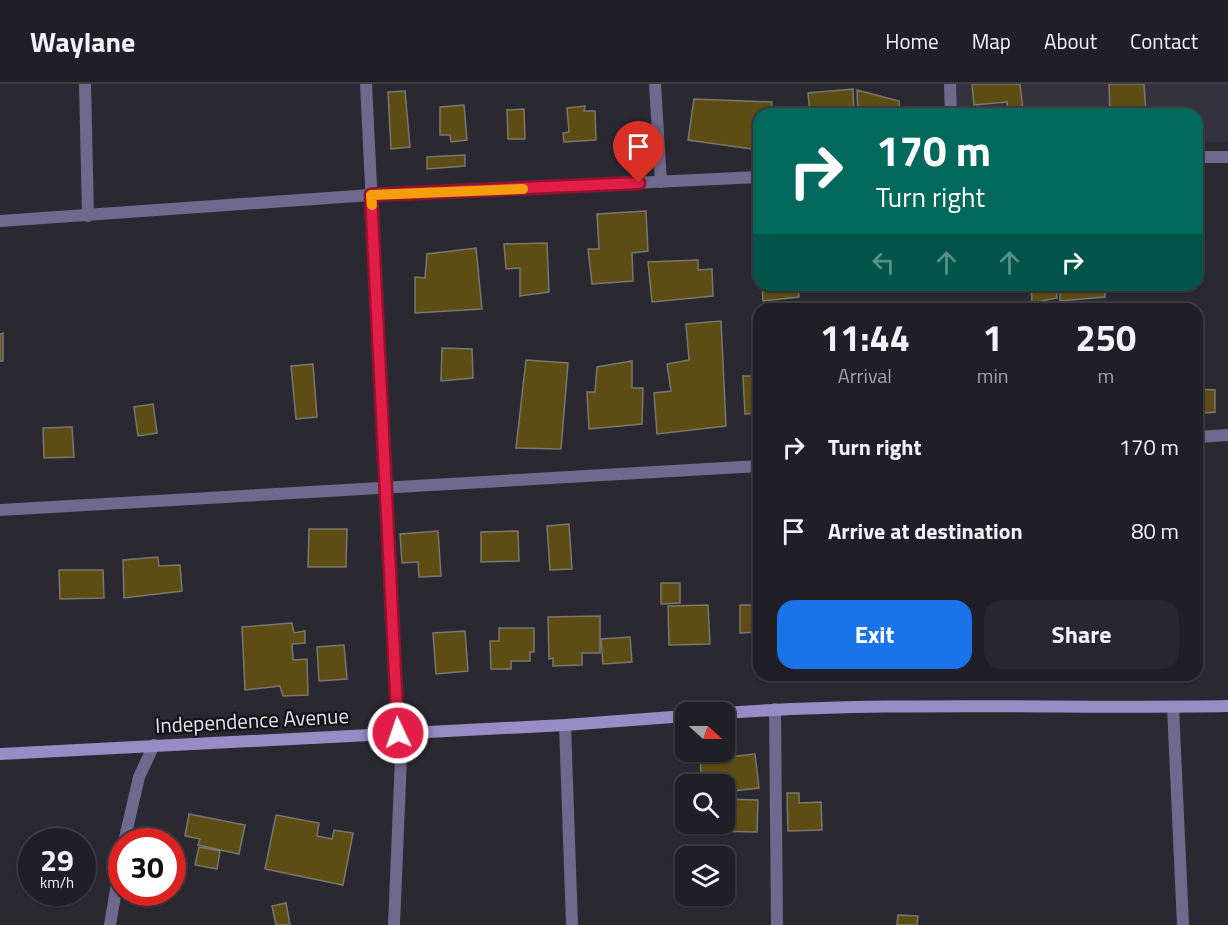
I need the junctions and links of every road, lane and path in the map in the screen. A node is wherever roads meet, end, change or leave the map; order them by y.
1 (85, 84) edge
2 (366, 84) edge
3 (655, 84) edge
4 (950, 84) edge
5 (951, 108) edge
6 (1203, 157) edge
7 (1228, 157) edge
8 (753, 177) edge
9 (661, 182) junction
10 (371, 195) junction
11 (88, 216) junction
12 (0, 221) edge
13 (1228, 435) edge
14 (1203, 437) edge
15 (753, 466) edge
16 (386, 489) junction
17 (0, 510) edge
18 (1228, 706) edge
19 (1173, 707) junction
20 (776, 709) junction
21 (735, 712) edge
22 (675, 717) edge
23 (565, 725) junction
24 (398, 733) junction
25 (154, 745) junction
26 (0, 754) edge
27 (127, 828) edge
28 (113, 906) edge
29 (110, 925) edge
30 (393, 925) edge
31 (572, 925) edge
32 (777, 925) edge
33 (1183, 925) edge

1 - 11 street
2 - 10 street
3 - 9 street
4 - 5 street
6 - 7 street
8 - 9 street
9 - 10 street
10 - 11 street
10 - 16 street
11 - 12 street
13 - 14 street
15 - 16 street
16 - 17 street
16 - 24 street
18 - 19 street
19 - 20 street
19 - 33 street
20 - 21 street
20 - 32 street
22 - 23 street, Independence Avenue
23 - 24 street, Independence Avenue
23 - 31 street
24 - 25 street, Independence Avenue
24 - 30 street
25 - 26 street, Independence Avenue
25 - 27 street
28 - 29 street

